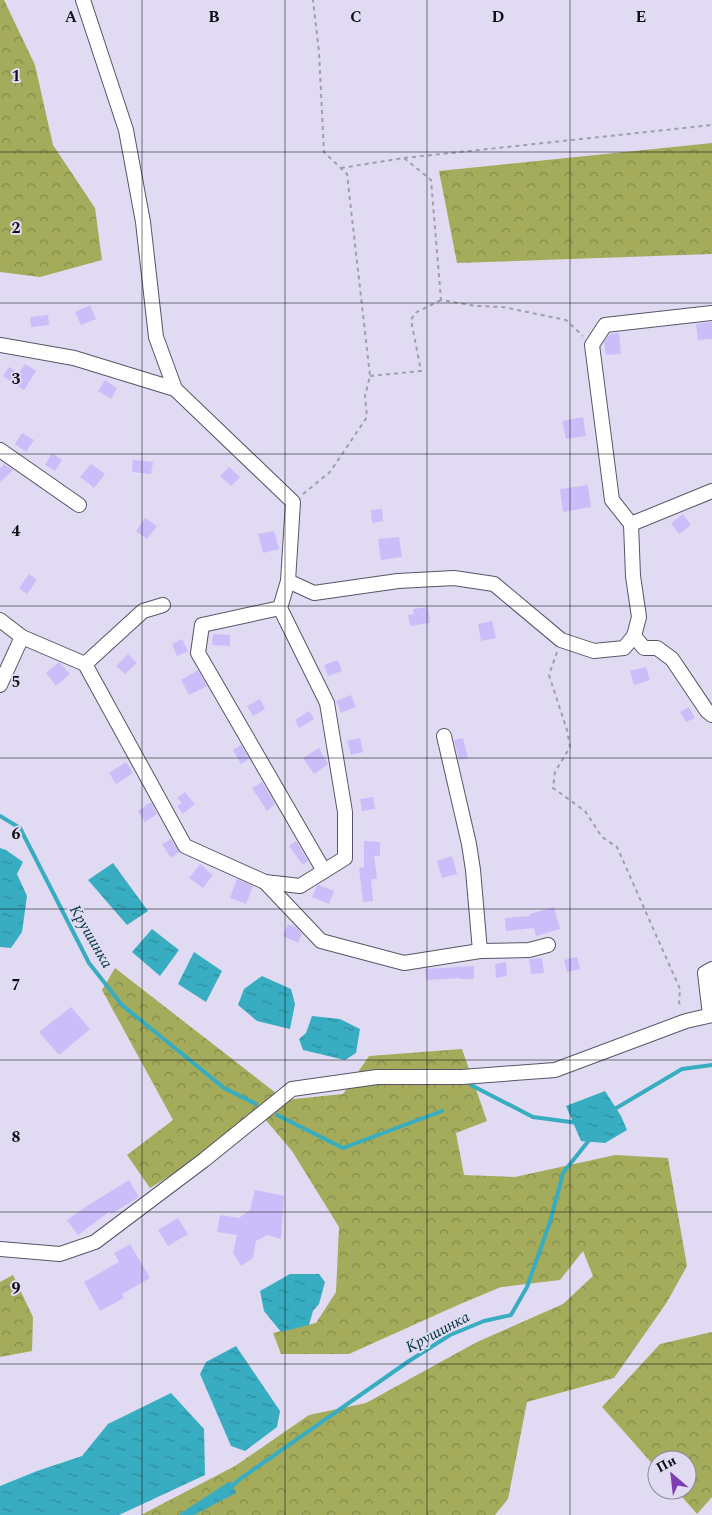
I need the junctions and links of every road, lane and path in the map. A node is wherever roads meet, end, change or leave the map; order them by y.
1 (83, 0) edge
2 (313, 0) edge
3 (712, 125) edge
4 (404, 158) junction
5 (341, 168) junction
6 (441, 300) junction
7 (712, 313) edge
8 (0, 345) edge
9 (592, 345) junction
10 (370, 376) junction
11 (176, 389) junction
12 (0, 450) edge
13 (712, 491) edge
14 (293, 502) junction
15 (79, 505) dead end
16 (631, 524) junction
17 (288, 581) junction
18 (163, 605) dead end
19 (280, 608) junction
20 (0, 620) edge
21 (634, 636) junction
22 (22, 637) junction
23 (561, 640) junction
24 (85, 664) junction
25 (0, 685) edge
26 (712, 715) edge
27 (444, 736) dead end
28 (324, 871) junction
29 (265, 882) junction
30 (548, 945) dead end
31 (480, 951) junction
32 (712, 969) edge
33 (711, 1015) edge
34 (686, 1021) junction
35 (0, 1249) edge

1 - 11 street
2 - 5 path
3 - 4 path
4 - 5 path
4 - 6 path
5 - 10 path
6 - 9 path
6 - 10 path
7 - 9 street
8 - 11 street
9 - 16 street
10 - 14 path
11 - 14 street
12 - 15 street
13 - 16 street
14 - 17 street
16 - 21 street
17 - 19 street
17 - 23 street
18 - 24 street
19 - 28 street
19 - 28 street
20 - 22 street
21 - 23 street
21 - 26 street
22 - 24 street
22 - 25 street
23 - 34 path
24 - 29 street
27 - 31 street
28 - 29 street
29 - 31 street
30 - 31 street
32 - 33 street
33 - 34 street
34 - 35 street

